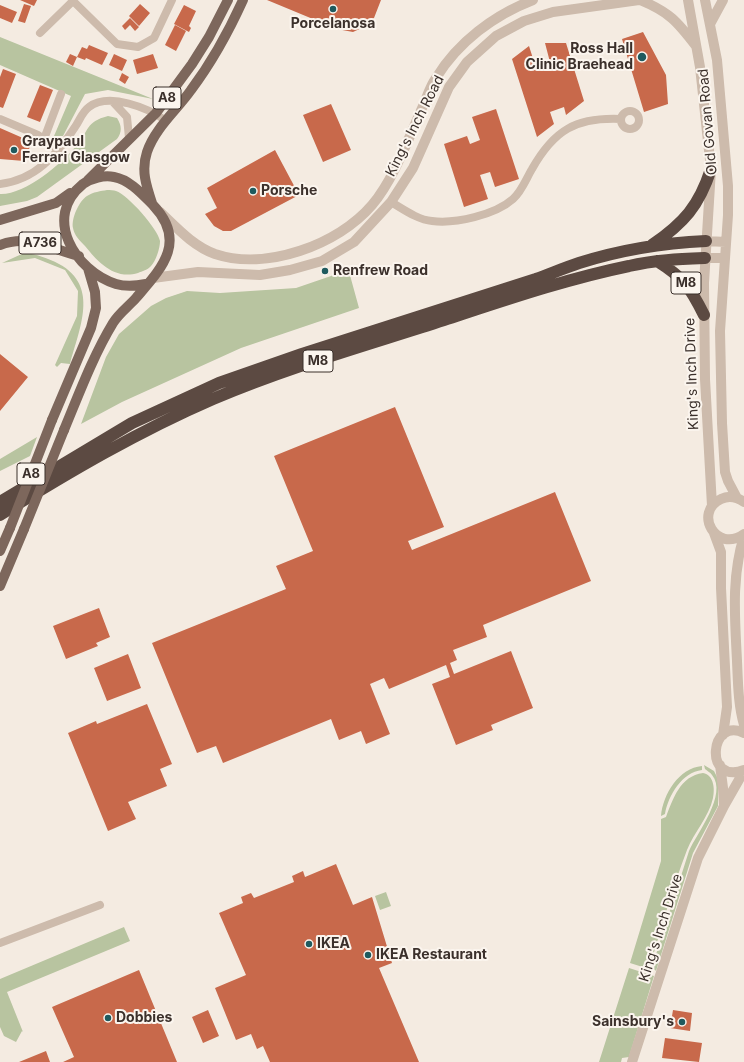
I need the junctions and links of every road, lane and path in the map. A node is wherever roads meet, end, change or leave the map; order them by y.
1 (72, 0) edge
2 (172, 0) edge
3 (228, 0) edge
4 (243, 0) edge
5 (533, 0) edge
6 (640, 0) edge
7 (688, 0) edge
8 (705, 0) edge
9 (723, 0) edge
10 (710, 24) junction
11 (40, 33) dead end
12 (697, 48) junction
13 (61, 94) dead end
14 (113, 102) junction
15 (156, 113) junction
16 (0, 119) edge
17 (620, 119) dead end
18 (166, 121) junction
19 (129, 138) junction
20 (44, 139) junction
21 (59, 150) junction
22 (711, 169) junction
23 (86, 181) junction
24 (0, 184) edge
25 (75, 190) junction
26 (391, 202) junction
27 (154, 206) junction
28 (0, 220) edge
29 (706, 241) junction
30 (726, 242) junction
31 (0, 245) edge
32 (649, 246) junction
33 (79, 256) junction
34 (705, 258) junction
35 (725, 258) junction
36 (657, 261) junction
37 (87, 265) junction
38 (150, 281) junction
39 (704, 315) junction
40 (741, 500) edge
41 (0, 502) edge
42 (712, 506) junction
43 (0, 515) edge
44 (714, 533) junction
45 (744, 535) edge
46 (0, 551) edge
47 (0, 586) edge
48 (744, 725) edge
49 (744, 734) edge
50 (722, 735) junction
51 (720, 765) junction
52 (744, 771) edge
53 (724, 806) junction
54 (100, 905) dead end
55 (0, 943) edge
56 (632, 1062) edge

1 - 2 street
1 - 11 street
3 - 15 main road, A8
4 - 18 main road, A8
5 - 27 street, King's Inch Road
6 - 12 street
6 - 26 street, King's Inch Road
7 - 12 street, Old Govan Road
8 - 10 street, Old Govan Road
9 - 10 street
10 - 30 street, Old Govan Road
12 - 22 street, Old Govan Road
13 - 20 street
14 - 15 street
14 - 19 street
14 - 21 street
15 - 18 street
15 - 19 main road, A8
16 - 20 street
17 - 26 street
18 - 27 main road, A8
19 - 23 main road, A8
20 - 21 street
21 - 24 street
22 - 29 street, Old Govan Road
22 - 32 highway, M8
23 - 25 main road
23 - 27 main road
25 - 28 main road, A736
25 - 33 main road
26 - 38 street, King's Inch Road
27 - 38 main road
29 - 30 street
29 - 32 highway, M8
29 - 34 street, King's Inch Drive
30 - 35 street, King's Inch Drive
31 - 33 main road, A736
32 - 41 highway, M8
33 - 37 main road
34 - 35 street
34 - 36 highway, M8
34 - 39 street, King's Inch Drive
35 - 40 street, King's Inch Drive
36 - 39 highway, M8
36 - 43 highway, M8
37 - 38 main road
37 - 46 main road, A8, bridge
38 - 47 main road, A8, bridge
39 - 42 street, King's Inch Drive
40 - 42 street, King's Inch Drive
42 - 44 street, King's Inch Drive
44 - 45 street
44 - 50 street, King's Inch Drive
45 - 48 street
49 - 50 street
50 - 51 street, King's Inch Drive
51 - 52 street, King's Inch Drive
51 - 53 street, King's Inch Drive
52 - 53 street, King's Inch Drive
53 - 56 street, King's Inch Drive
54 - 55 street

